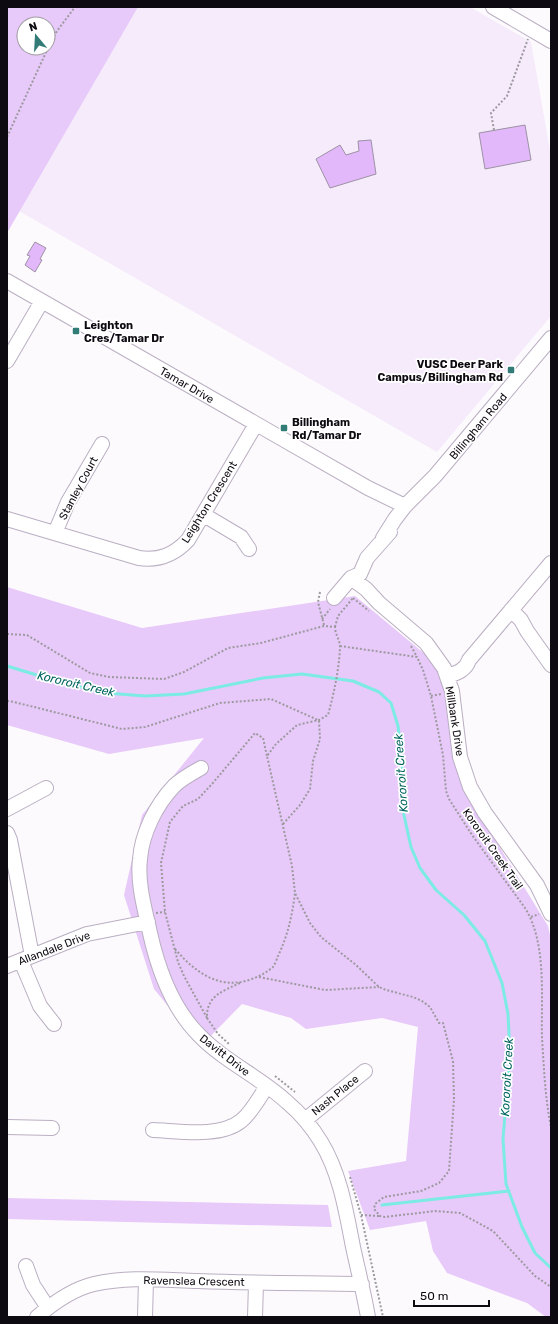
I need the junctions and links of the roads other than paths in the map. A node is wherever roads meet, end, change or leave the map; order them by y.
1 (493, 7) edge
2 (551, 41) edge
3 (7, 281) edge
4 (42, 301) junction
5 (551, 338) edge
6 (7, 361) edge
7 (256, 424) junction
8 (102, 444) dead end
9 (404, 511) junction
10 (204, 515) junction
11 (7, 519) edge
12 (55, 533) junction
13 (249, 549) dead end
14 (551, 563) edge
15 (349, 580) junction
16 (334, 598) dead end
17 (508, 614) junction
18 (551, 665) edge
19 (446, 672) junction
20 (201, 768) dead end
21 (46, 788) dead end
22 (7, 809) edge
23 (7, 833) edge
24 (551, 914) edge
25 (148, 922) junction
26 (26, 958) junction
27 (7, 966) edge
28 (54, 1024) dead end
29 (365, 1071) dead end
30 (267, 1086) junction
31 (305, 1120) junction
32 (7, 1127) edge
33 (52, 1128) dead end
34 (153, 1130) dead end
35 (26, 1266) dead end
36 (146, 1280) junction
37 (256, 1283) junction
38 (362, 1284) junction
39 (42, 1312) edge
40 (145, 1317) edge
41 (255, 1317) edge
42 (368, 1317) edge

1 - 2 street
3 - 4 street, Tamar Drive
4 - 6 street
4 - 7 street, Tamar Drive
5 - 9 street, Billingham Road
7 - 9 street, Tamar Drive
7 - 10 street, Leighton Crescent
8 - 12 street, Stanley Court
9 - 15 street, Billingham Road
10 - 12 street, Leighton Crescent
10 - 13 street
11 - 12 street, Leighton Crescent
14 - 17 street
15 - 16 street, Billingham Road
15 - 19 street, Millbank Drive
17 - 18 street
17 - 19 street
19 - 24 street, Millbank Drive
20 - 25 street, Davitt Drive
21 - 22 street
23 - 26 street
25 - 26 street, Allandale Drive
25 - 30 street, Davitt Drive
26 - 27 street, Allandale Drive
26 - 28 street
29 - 31 street, Nash Place
30 - 31 street, Davitt Drive
30 - 34 street
31 - 38 street, Davitt Drive
32 - 33 street
35 - 39 street
36 - 37 street, Ravenslea Crescent
36 - 39 street, Ravenslea Crescent
36 - 40 street
37 - 38 street, Ravenslea Crescent
37 - 41 street
38 - 42 street, Davitt Drive

